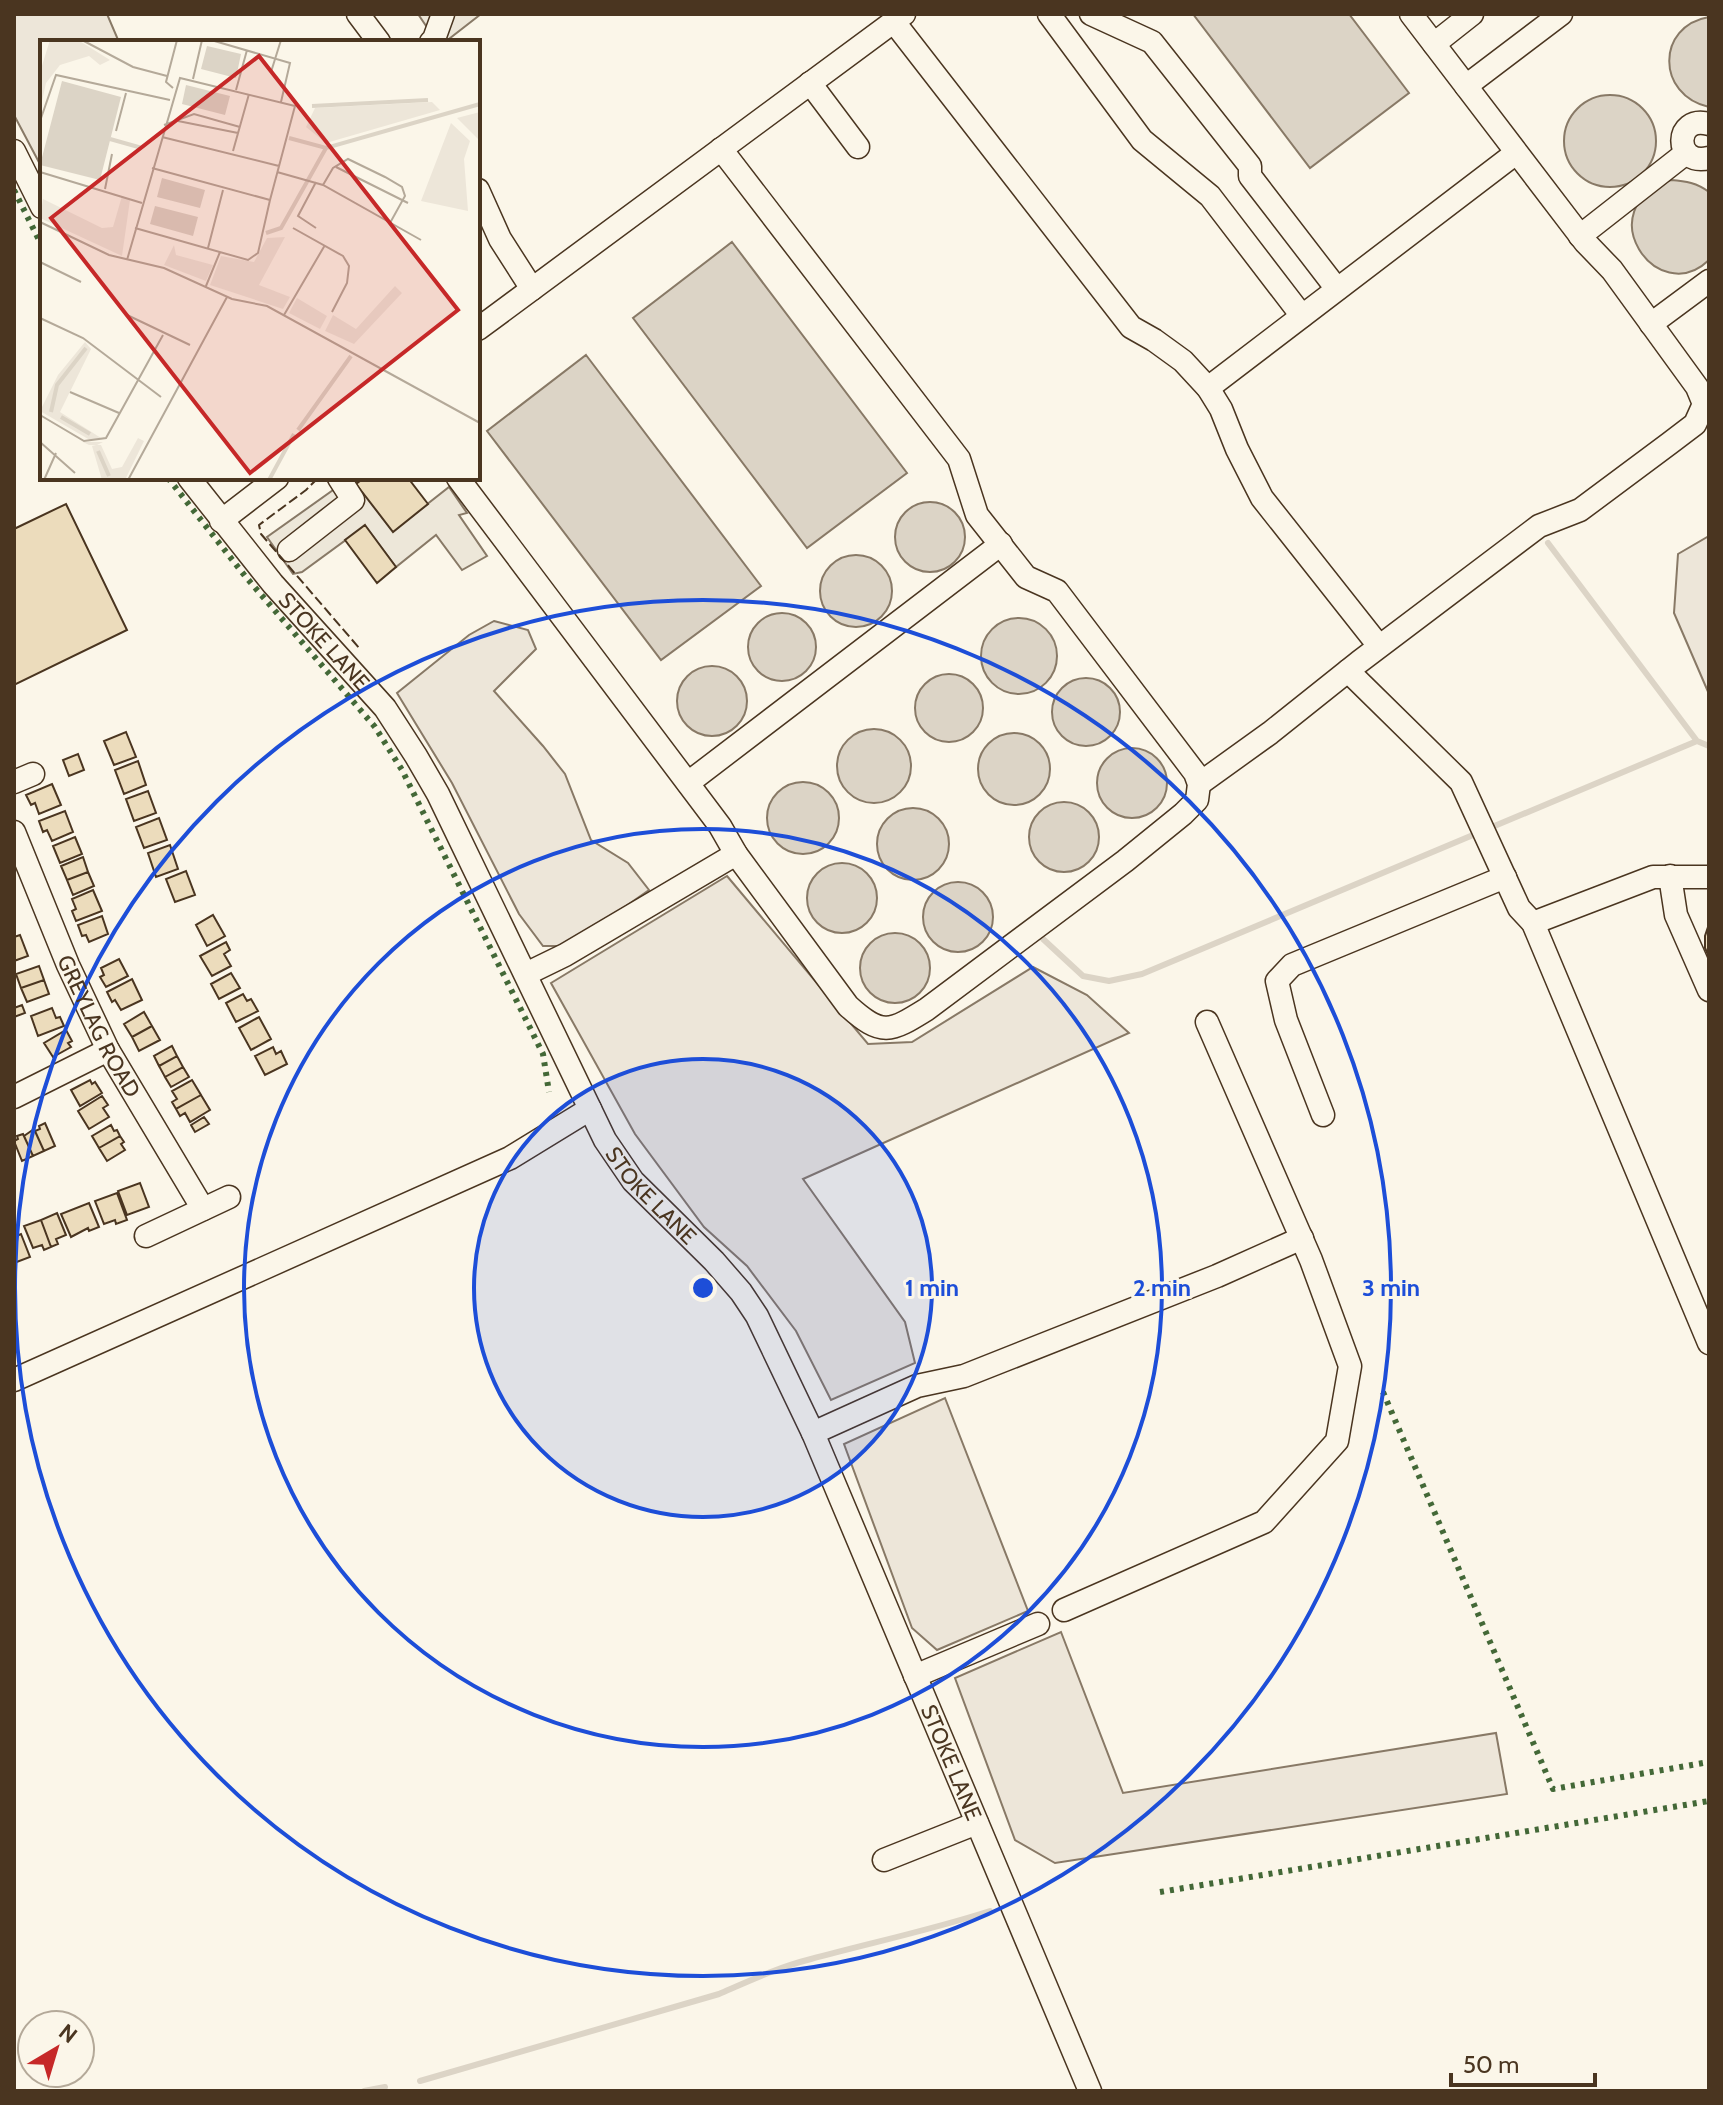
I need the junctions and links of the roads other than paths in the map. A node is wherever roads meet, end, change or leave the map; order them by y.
1 (358, 14) edge
2 (443, 14) edge
3 (1049, 14) edge
4 (1091, 14) edge
5 (1411, 14) edge
6 (1472, 14) edge
7 (1561, 14) edge
8 (899, 18) edge
9 (378, 40) edge
10 (433, 40) edge
11 (1434, 44) junction
12 (810, 83) junction
13 (1466, 86) junction
14 (1709, 124) edge
15 (858, 147) dead end
16 (721, 149) junction
17 (14, 151) edge
18 (1516, 153) junction
19 (1686, 153) junction
20 (1709, 158) edge
21 (480, 194) edge
22 (40, 203) edge
23 (1580, 236) junction
24 (1709, 281) edge
25 (532, 289) junction
26 (1337, 289) junction
27 (1302, 316) junction
28 (1651, 324) junction
29 (480, 328) edge
30 (1208, 388) junction
31 (1704, 419) edge
32 (190, 480) edge
33 (279, 480) edge
34 (340, 480) edge
35 (460, 480) edge
36 (221, 521) junction
37 (1001, 544) junction
38 (289, 550) dead end
39 (1379, 646) junction
40 (1348, 671) junction
41 (688, 783) junction
42 (1199, 784) junction
43 (14, 832) edge
44 (736, 854) junction
45 (1670, 876) junction
46 (1505, 877) junction
47 (1709, 877) edge
48 (1533, 923) junction
49 (526, 974) junction
50 (1709, 990) edge
51 (1207, 1022) dead end
52 (108, 1050) junction
53 (14, 1097) edge
54 (590, 1109) junction
55 (1323, 1115) dead end
56 (229, 1197) dead end
57 (203, 1209) junction
58 (146, 1236) dead end
59 (1302, 1238) junction
60 (1709, 1343) edge
61 (14, 1380) edge
62 (813, 1433) junction
63 (1064, 1610) dead end
64 (1038, 1624) dead end
65 (915, 1676) junction
66 (977, 1823) junction
67 (884, 1860) dead end
68 (1090, 2091) edge

1 - 9 street
2 - 10 street
3 - 27 street
4 - 26 street
5 - 11 street
6 - 11 street
7 - 13 street
8 - 12 street
8 - 30 street
11 - 13 street
12 - 15 street
12 - 16 street
13 - 18 street
14 - 19 street
16 - 25 street
16 - 37 street
17 - 22 street
18 - 23 street
18 - 26 street
19 - 20 street
19 - 23 street
21 - 25 street
23 - 28 street
24 - 28 street
25 - 29 street
26 - 27 street
27 - 30 street
28 - 31 street
30 - 39 street
31 - 39 street
32 - 36 street, STOKE LANE
33 - 36 street
34 - 38 street
35 - 41 street
36 - 49 street, STOKE LANE
37 - 41 street
37 - 42 street
39 - 40 street
40 - 42 street
40 - 46 street
41 - 44 street
42 - 44 street
43 - 52 street, GREYLAG ROAD
44 - 49 street
45 - 47 street
45 - 48 street
45 - 50 street
46 - 48 street
46 - 55 street
48 - 60 street
49 - 54 street, STOKE LANE
51 - 59 street
52 - 53 street
52 - 57 street, GREYLAG ROAD
54 - 61 street
54 - 62 street, STOKE LANE
56 - 57 street
57 - 58 street
59 - 62 street
59 - 63 street
62 - 65 street, STOKE LANE
64 - 65 street
65 - 66 street, STOKE LANE
66 - 67 street
66 - 68 street, STOKE LANE

